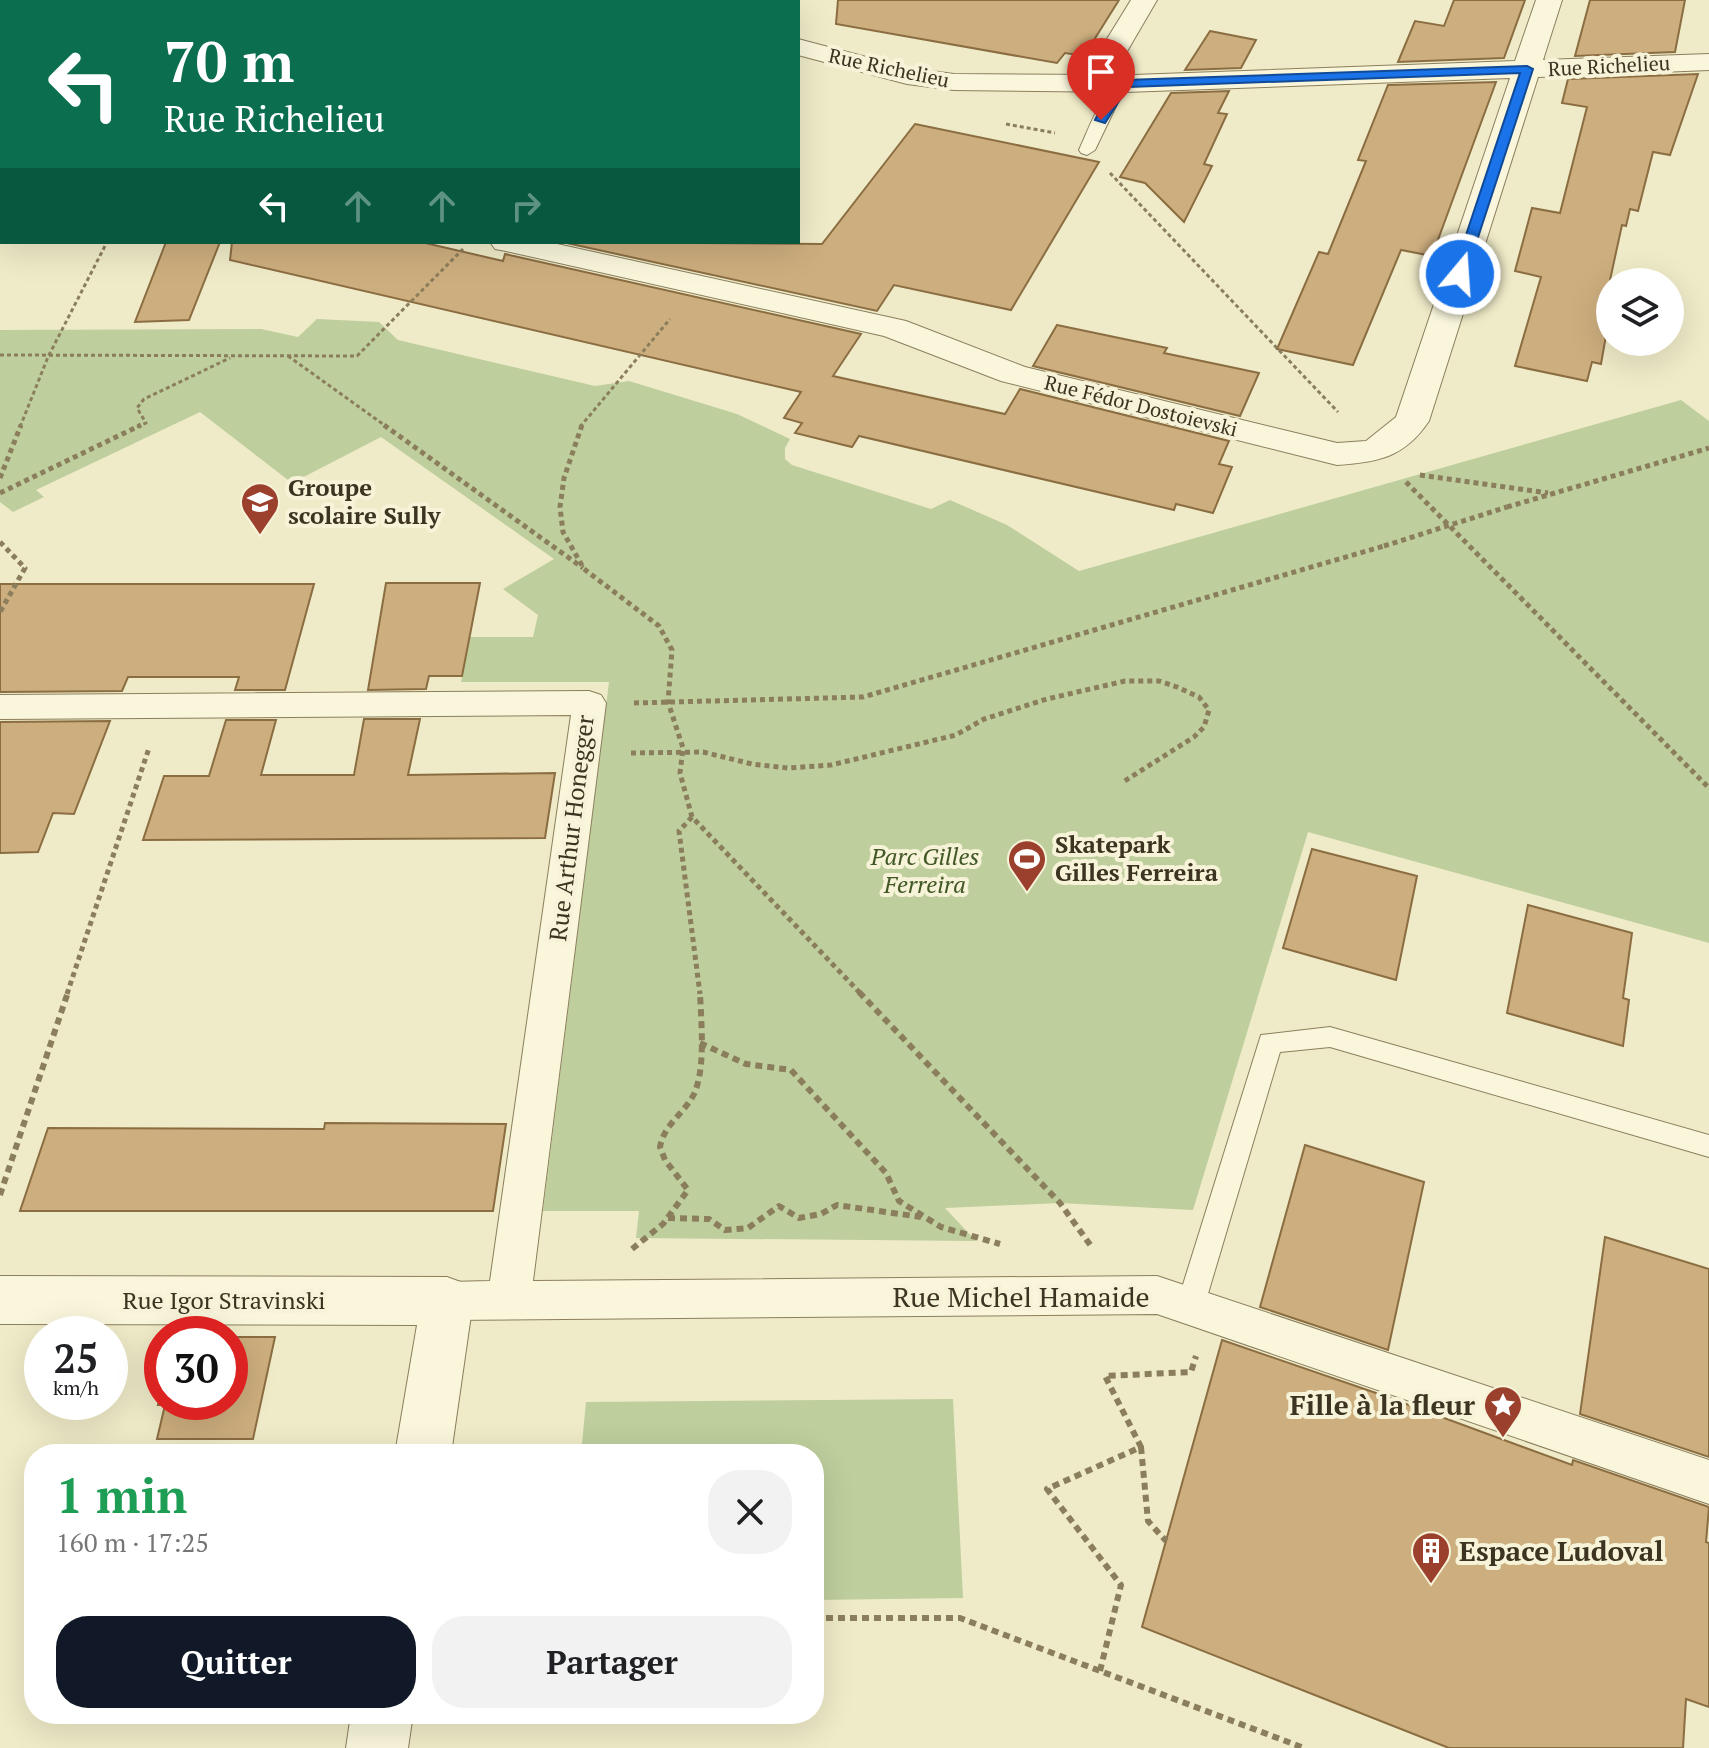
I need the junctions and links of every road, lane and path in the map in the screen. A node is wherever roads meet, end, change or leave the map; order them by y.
1 (1144, 0) edge
2 (1549, 0) edge
3 (800, 48) edge
4 (1147, 53) dead end
5 (1709, 62) edge
6 (1527, 69) junction
7 (1125, 84) junction
8 (1087, 150) dead end
9 (106, 244) edge
10 (468, 244) edge
11 (515, 244) edge
12 (698, 284) junction
13 (0, 355) edge
14 (234, 356) junction
15 (288, 356) junction
16 (48, 357) junction
17 (1709, 448) edge
18 (1417, 475) dead end
19 (0, 478) edge
20 (0, 493) edge
21 (1553, 494) junction
22 (0, 542) edge
23 (584, 569) junction
24 (0, 612) edge
25 (668, 702) junction
26 (589, 703) junction
27 (163, 705) junction
28 (0, 707) edge
29 (682, 752) junction
30 (582, 753) junction
31 (1123, 782) dead end
32 (692, 817) junction
33 (700, 1043) junction
34 (1709, 1146) edge
35 (0, 1195) edge
36 (926, 1217) junction
37 (667, 1218) junction
38 (995, 1242) dead end
39 (1127, 1295) junction
40 (509, 1299) junction
41 (578, 1299) junction
42 (0, 1300) edge
43 (447, 1301) junction
44 (1200, 1310) junction
45 (425, 1444) edge
46 (1141, 1447) junction
47 (1709, 1482) edge
48 (1166, 1541) dead end
49 (824, 1618) edge
50 (1100, 1671) junction
51 (381, 1724) edge
52 (377, 1748) edge
53 (1304, 1748) edge

1 - 7 street
2 - 6 street, Rue Fédor Dostoievski
3 - 7 street, Rue Richelieu
4 - 7 street
5 - 6 street, Rue Richelieu
6 - 7 street, Rue Richelieu
6 - 12 street, Rue Fédor Dostoievski
7 - 8 lane
9 - 16 path
10 - 15 path
11 - 12 street, Rue Fédor Dostoievski
12 - 23 path
13 - 16 path
14 - 15 path
14 - 16 path
14 - 20 path
15 - 23 path
16 - 19 path
17 - 21 path
18 - 21 path
21 - 25 path, bridge
22 - 24 path
23 - 25 path
25 - 26 path
25 - 29 path
26 - 27 street, Rue Arthur Honegger
26 - 30 street, Rue Arthur Honegger
27 - 28 street, Rue Arthur Honegger
27 - 35 path
29 - 30 path
29 - 31 path
29 - 32 path
30 - 40 street, Rue Arthur Honegger
32 - 33 path
32 - 39 path
33 - 36 path
33 - 37 path
34 - 44 lane
36 - 37 path
36 - 38 path
37 - 41 path
39 - 41 street, Rue Michel Hamaide
39 - 44 street, Rue Michel Hamaide
40 - 41 street, Rue Michel Hamaide
40 - 43 street, Rue Michel Hamaide
42 - 43 street, Rue Igor Stravinski
43 - 45 street
44 - 46 path
44 - 47 street, Rue Michel Hamaide
46 - 48 path
46 - 50 path
49 - 50 path
50 - 53 path
51 - 52 street

